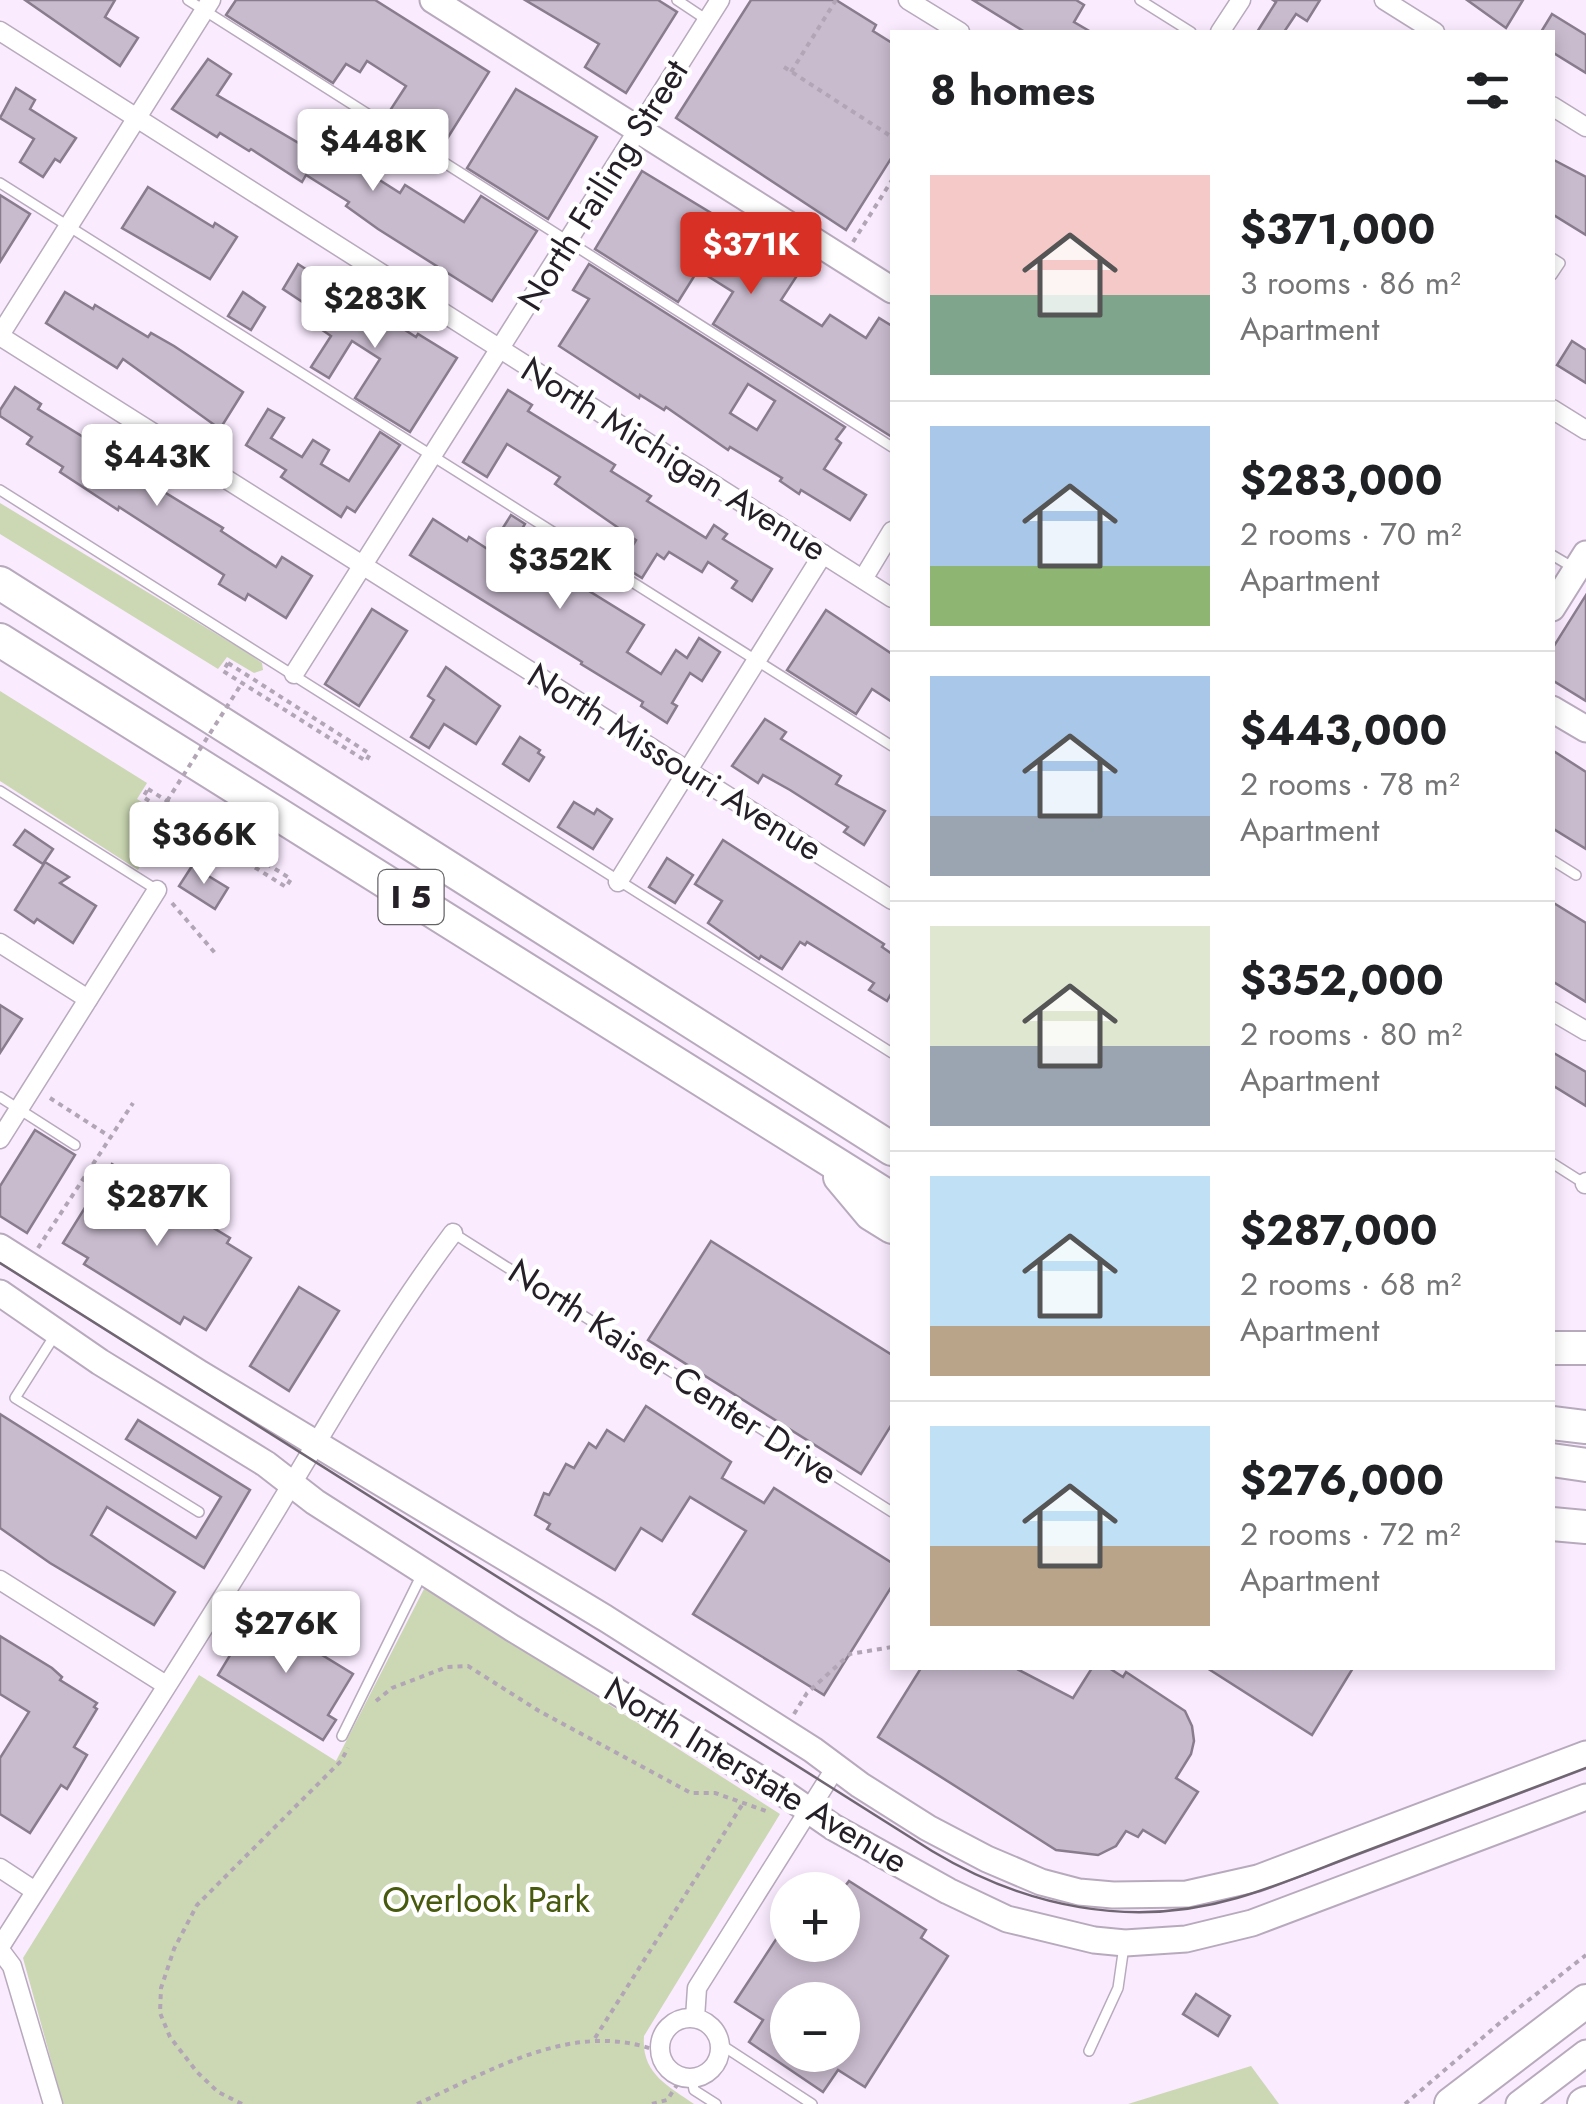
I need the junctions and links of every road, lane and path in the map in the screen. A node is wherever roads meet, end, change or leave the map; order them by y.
1 (188, 0) edge
2 (433, 0) edge
3 (676, 0) edge
4 (720, 0) edge
5 (836, 0) edge
6 (908, 0) edge
7 (1140, 0) edge
8 (1241, 0) edge
9 (1384, 0) edge
10 (208, 5) edge
11 (708, 20) junction
12 (0, 30) edge
13 (957, 30) edge
14 (1188, 30) edge
15 (1221, 30) edge
16 (1433, 30) edge
17 (784, 67) dead end
18 (791, 72) junction
19 (1555, 108) edge
20 (137, 118) junction
21 (1586, 128) edge
22 (638, 129) junction
23 (890, 136) edge
24 (0, 183) edge
25 (890, 183) edge
26 (69, 226) junction
27 (567, 242) junction
28 (843, 259) junction
29 (890, 289) edge
30 (0, 335) edge
31 (500, 348) junction
32 (1555, 411) edge
33 (1586, 430) edge
34 (890, 446) edge
35 (432, 455) junction
36 (0, 490) edge
37 (890, 534) edge
38 (823, 554) junction
39 (1555, 556) edge
40 (1581, 562) edge
41 (363, 564) junction
42 (863, 579) junction
43 (0, 583) edge
44 (890, 597) edge
45 (1555, 603) edge
46 (0, 640) edge
47 (757, 660) junction
48 (294, 674) junction
49 (242, 682) junction
50 (1555, 710) edge
51 (1586, 729) edge
52 (890, 745) edge
53 (688, 770) junction
54 (0, 791) edge
55 (167, 801) junction
56 (174, 816) junction
57 (1555, 862) edge
58 (1576, 875) dead end
59 (136, 878) junction
60 (618, 882) junction
61 (157, 890) junction
62 (890, 899) edge
63 (0, 943) edge
64 (214, 953) dead end
65 (88, 999) junction
66 (1555, 1013) edge
67 (1586, 1032) edge
68 (890, 1052) edge
69 (33, 1088) junction
70 (0, 1097) edge
71 (133, 1103) dead end
72 (19, 1109) junction
73 (109, 1136) junction
74 (0, 1139) edge
75 (75, 1145) dead end
76 (890, 1148) edge
77 (822, 1154) junction
78 (1555, 1165) edge
79 (1586, 1183) edge
80 (890, 1198) edge
81 (890, 1226) edge
82 (454, 1232) joint
83 (0, 1247) edge
84 (28, 1265) junction
85 (0, 1294) edge
86 (57, 1332) junction
87 (1555, 1348) edge
88 (1586, 1348) edge
89 (1555, 1424) edge
90 (1586, 1427) edge
91 (316, 1442) junction
92 (1555, 1460) edge
93 (1586, 1464) edge
94 (292, 1484) junction
95 (890, 1511) edge
96 (200, 1512) dead end
97 (1555, 1524) edge
98 (1586, 1527) edge
99 (424, 1572) junction
100 (0, 1580) edge
101 (890, 1647) edge
102 (166, 1685) junction
103 (807, 1693) dead end
104 (367, 1713) dead end
105 (342, 1736) dead end
106 (354, 1737) dead end
107 (1586, 1754) edge
108 (836, 1767) junction
109 (1586, 1796) edge
110 (742, 1805) junction
111 (808, 1810) junction
112 (776, 1814) dead end
113 (0, 1868) edge
114 (36, 1891) junction
115 (1124, 1943) junction
116 (0, 1948) edge
117 (1586, 1955) edge
118 (1586, 2001) edge
119 (695, 2018) junction
120 (595, 2038) junction
121 (720, 2044) junction
122 (1088, 2051) dead end
123 (660, 2052) junction
124 (1586, 2053) edge
125 (687, 2077) junction
126 (53, 2104) edge
127 (242, 2104) edge
128 (417, 2104) edge
129 (652, 2104) edge
130 (716, 2104) edge
131 (812, 2104) edge
132 (1406, 2104) edge
133 (1450, 2104) edge
134 (1519, 2104) edge

1 - 10 lane
2 - 22 street
3 - 11 lane
4 - 11 street, North Failing Street
5 - 18 path
6 - 13 street
7 - 14 lane
8 - 15 street
9 - 16 street
10 - 20 street
10 - 27 lane
11 - 22 street, North Failing Street
12 - 20 street, North Michigan Avenue
17 - 18 path
18 - 23 path
19 - 21 street
20 - 26 street
20 - 31 street, North Michigan Avenue
22 - 27 street, North Failing Street
22 - 28 street
24 - 26 lane
25 - 28 path
26 - 30 street
26 - 35 lane
27 - 31 street, North Failing Street
27 - 34 lane
28 - 29 street
30 - 41 street, North Missouri Avenue
31 - 35 street, North Failing Street
31 - 38 street, North Michigan Avenue
32 - 33 street
35 - 41 street, North Failing Street
35 - 47 lane
36 - 48 lane
37 - 42 street
38 - 42 street, North Michigan Avenue
38 - 47 street
39 - 40 lane
40 - 45 street
41 - 48 street, North Failing Street
41 - 53 street, North Missouri Avenue
42 - 44 street, North Michigan Avenue
43 - 76 highway, I 5
46 - 77 highway, I 5
47 - 52 lane
47 - 53 street
48 - 60 lane
49 - 49 path
49 - 55 path, bridge
50 - 51 street
53 - 60 street
53 - 62 street, North Missouri Avenue
54 - 59 lane
55 - 56 path
55 - 56 path
56 - 59 path
57 - 58 lane
59 - 61 lane
60 - 68 lane
61 - 64 path
61 - 65 street
63 - 65 street
65 - 69 street
66 - 67 street
69 - 72 street
69 - 73 path
70 - 72 lane
71 - 73 path
72 - 74 street
72 - 75 lane
73 - 84 path
77 - 80 highway, I 5
77 - 81 highway
78 - 79 lane
82 - 91 street
82 - 95 lane, North Kaiser Center Drive
83 - 84 street, North Interstate Avenue
84 - 91 street, North Interstate Avenue
85 - 86 street, North Interstate Avenue
86 - 94 street, North Interstate Avenue
86 - 96 lane
87 - 88 highway
89 - 90 highway
91 - 94 street
91 - 108 street, North Interstate Avenue
92 - 93 highway
94 - 99 street, North Interstate Avenue
94 - 102 street
97 - 98 highway
99 - 105 lane
99 - 111 street, North Interstate Avenue
100 - 102 street
101 - 103 path
102 - 114 street
104 - 110 path
106 - 127 path
107 - 108 street, North Interstate Avenue
108 - 111 street
109 - 115 street, North Interstate Avenue
110 - 112 path
110 - 120 path
111 - 115 street, North Interstate Avenue
111 - 119 street
113 - 114 street
114 - 116 street
115 - 122 lane
116 - 126 street
117 - 132 path
118 - 133 highway
119 - 121 street
119 - 123 street
120 - 123 path
120 - 128 path
121 - 125 street
121 - 131 lane
123 - 125 street
124 - 134 street
125 - 129 path
125 - 130 lane

